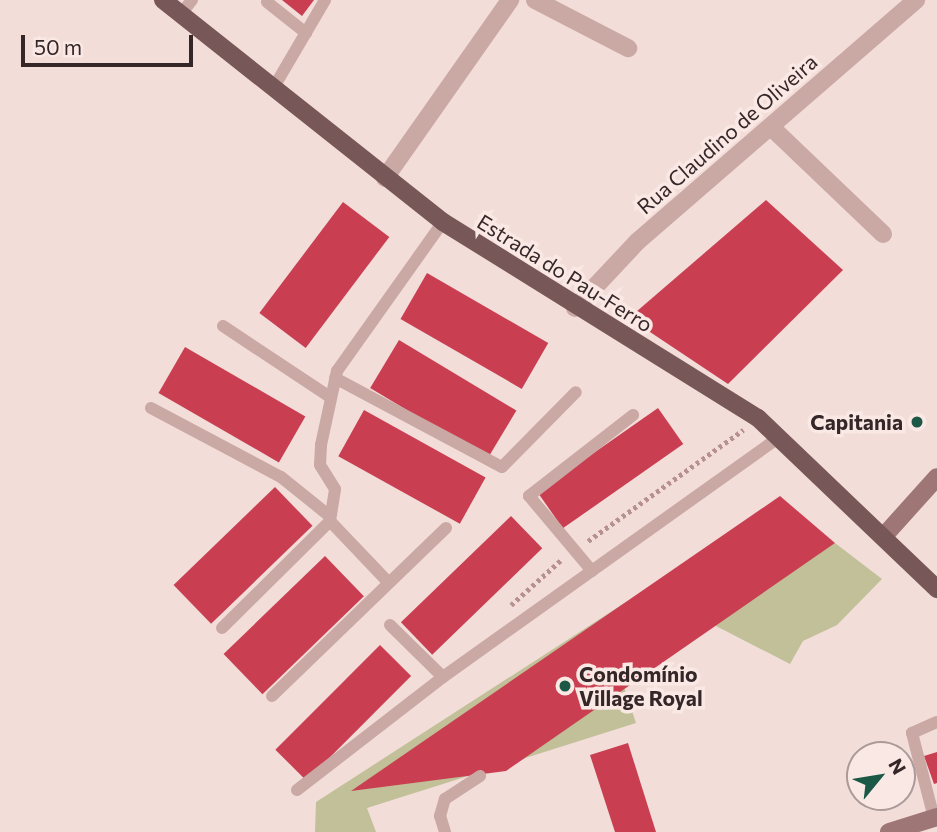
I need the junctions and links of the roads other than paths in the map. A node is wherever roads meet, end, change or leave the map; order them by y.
1 (163, 0) edge
2 (325, 0) edge
3 (510, 0) edge
4 (535, 0) edge
5 (916, 0) edge
6 (267, 2) dead end
7 (187, 7) edge
8 (306, 33) junction
9 (628, 48) dead end
10 (274, 87) junction
11 (771, 127) junction
12 (386, 178) junction
13 (443, 222) junction
14 (883, 234) dead end
15 (575, 308) junction
16 (223, 326) dead end
17 (334, 378) junction
18 (576, 392) dead end
19 (330, 397) junction
20 (152, 408) dead end
21 (633, 415) dead end
22 (780, 437) junction
23 (937, 477) edge
24 (329, 518) junction
25 (446, 528) dead end
26 (884, 536) junction
27 (593, 571) junction
28 (388, 582) junction
29 (937, 589) edge
30 (390, 625) dead end
31 (222, 628) dead end
32 (443, 677) junction
33 (272, 696) dead end
34 (937, 722) edge
35 (480, 776) dead end
36 (297, 790) dead end
37 (935, 818) edge
38 (445, 832) edge
39 (889, 832) edge

1 - 7 main road, Estrada do Pau-Ferro
2 - 8 lane
3 - 12 street
4 - 9 street
5 - 11 street, Rua Claudino de Oliveira
6 - 8 lane
7 - 10 main road, Estrada do Pau-Ferro
8 - 10 lane
10 - 12 main road, Estrada do Pau-Ferro
11 - 14 street
11 - 15 street, Rua Claudino de Oliveira
12 - 13 main road, Estrada do Pau-Ferro
13 - 15 main road, Estrada do Pau-Ferro
13 - 17 lane
15 - 22 main road, Estrada do Pau-Ferro
16 - 19 lane
17 - 18 lane
17 - 19 lane
19 - 24 lane
20 - 24 lane
21 - 27 lane
22 - 26 main road, Estrada do Pau-Ferro
22 - 27 lane
23 - 26 street
24 - 28 lane
24 - 31 lane
25 - 28 lane
26 - 29 main road, Estrada do Pau-Ferro
27 - 32 lane
28 - 33 lane
30 - 32 lane
32 - 36 lane
34 - 37 lane
35 - 38 lane
37 - 39 street

